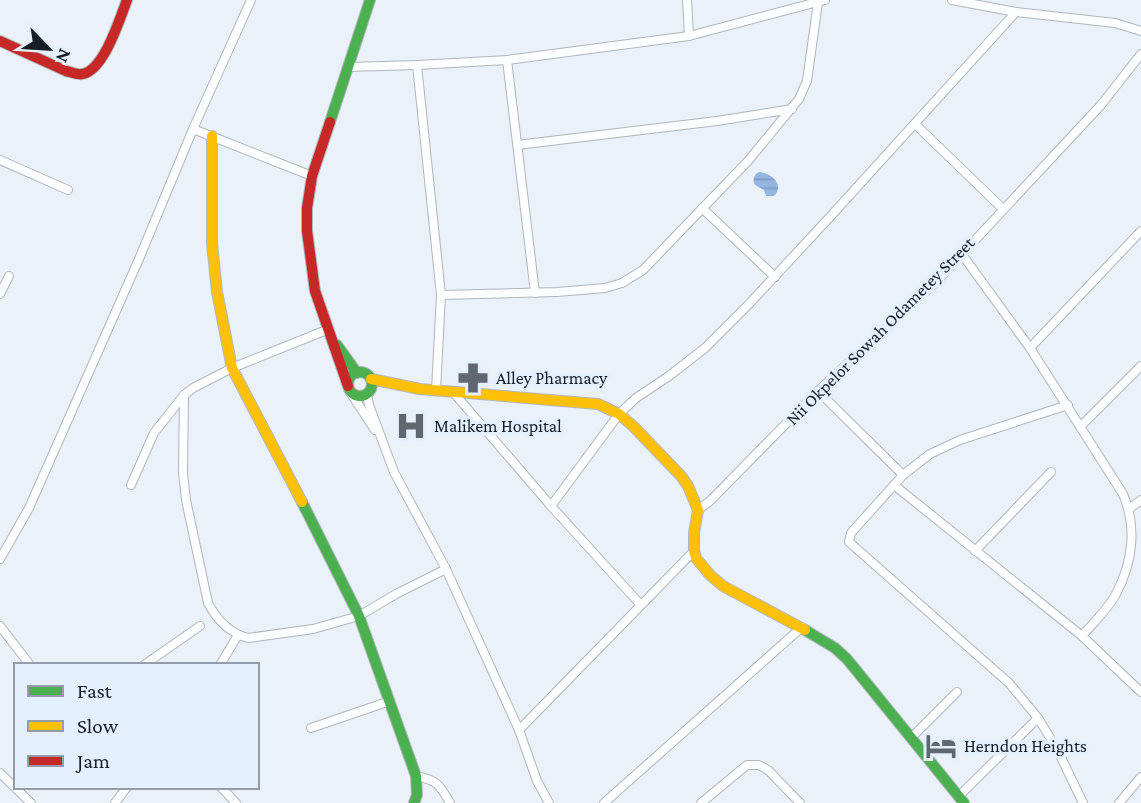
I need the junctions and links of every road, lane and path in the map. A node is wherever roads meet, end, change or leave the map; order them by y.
1 (127, 0) edge
2 (251, 0) edge
3 (370, 0) edge
4 (687, 0) edge
5 (952, 0) edge
6 (821, 1) edge
7 (1016, 12) junction
8 (1141, 30) edge
9 (689, 36) junction
10 (0, 41) edge
11 (1141, 54) edge
12 (507, 60) junction
13 (417, 65) junction
14 (348, 67) junction
15 (792, 110) junction
16 (915, 124) junction
17 (193, 129) junction
18 (212, 136) junction
19 (517, 145) junction
20 (0, 160) edge
21 (312, 176) junction
22 (68, 190) dead end
23 (702, 208) junction
24 (1003, 209) junction
25 (1141, 231) edge
26 (961, 253) junction
27 (9, 275) dead end
28 (775, 277) junction
29 (535, 293) junction
30 (0, 294) edge
31 (441, 295) junction
32 (330, 333) junction
33 (1030, 348) junction
34 (1141, 366) edge
35 (232, 368) junction
36 (357, 373) junction
37 (370, 388) junction
38 (349, 389) junction
39 (436, 390) junction
40 (818, 391) junction
41 (453, 392) junction
42 (184, 395) junction
43 (1068, 405) junction
44 (619, 414) junction
45 (1080, 427) junction
46 (382, 442) junction
47 (1051, 472) dead end
48 (903, 475) junction
49 (131, 485) dead end
50 (894, 485) junction
51 (1141, 500) edge
52 (551, 506) junction
53 (1129, 509) junction
54 (698, 510) junction
55 (694, 551) junction
56 (975, 551) junction
57 (0, 559) edge
58 (446, 569) junction
59 (640, 604) junction
60 (359, 617) junction
61 (0, 626) edge
62 (200, 626) dead end
63 (802, 627) junction
64 (238, 635) junction
65 (1082, 636) junction
66 (28, 663) edge
67 (147, 663) edge
68 (221, 663) edge
69 (957, 692) dead end
70 (1141, 692) edge
71 (390, 701) junction
72 (1038, 718) junction
73 (311, 728) dead end
74 (519, 730) junction
75 (911, 738) junction
76 (0, 773) edge
77 (416, 776) junction
78 (1141, 778) edge
79 (14, 786) edge
80 (17, 789) edge
81 (223, 789) edge
82 (961, 800) edge
83 (31, 803) edge
84 (236, 803) edge
85 (414, 803) edge
86 (450, 803) edge
87 (549, 803) edge
88 (604, 803) edge
89 (701, 803) edge
90 (800, 803) edge
91 (1083, 803) edge
92 (1119, 803) edge

1 - 10 street
2 - 17 street
3 - 14 street
4 - 9 street
5 - 7 street
6 - 9 street
6 - 15 street
7 - 8 street
7 - 16 street
9 - 12 street
11 - 24 street, Nii Okpelor Sowah Odametey Street
12 - 13 street
12 - 19 street
13 - 14 street
13 - 31 street
14 - 21 street
15 - 19 street
15 - 23 street
16 - 24 street
16 - 28 street
17 - 18 street
17 - 57 street
18 - 21 street
18 - 35 street
19 - 29 street
20 - 22 street
21 - 32 street
23 - 28 street
23 - 29 street
24 - 26 street, Nii Okpelor Sowah Odametey Street
25 - 33 street
26 - 33 street
26 - 40 street, Nii Okpelor Sowah Odametey Street
27 - 30 street
28 - 44 street
29 - 31 street
31 - 39 street
32 - 35 street
32 - 36 street
32 - 38 street
33 - 43 street
34 - 45 street
35 - 42 street
35 - 60 street
36 - 37 street
36 - 38 street
37 - 38 street
37 - 39 street
37 - 46 street
38 - 46 street
39 - 41 street
40 - 48 street
40 - 54 street, Nii Okpelor Sowah Odametey Street
41 - 44 street
41 - 52 street
42 - 49 street
42 - 64 street
43 - 45 street
43 - 48 street
44 - 52 street
44 - 54 street
45 - 53 street
46 - 58 street
47 - 56 street
48 - 50 street
50 - 56 street
50 - 72 street
51 - 53 street
52 - 59 street
53 - 65 street
54 - 55 street
55 - 59 street
55 - 63 street
56 - 65 street
58 - 60 street
58 - 74 street
59 - 74 street
60 - 64 street
60 - 71 street
61 - 66 street
62 - 67 street
63 - 75 street
63 - 88 street
64 - 68 street
65 - 70 street
69 - 75 street
71 - 73 street
71 - 77 street
72 - 82 street
72 - 91 street
74 - 87 street
75 - 82 street
76 - 79 street
77 - 85 street
77 - 86 street
78 - 92 street
80 - 83 street
81 - 84 street
89 - 90 street

